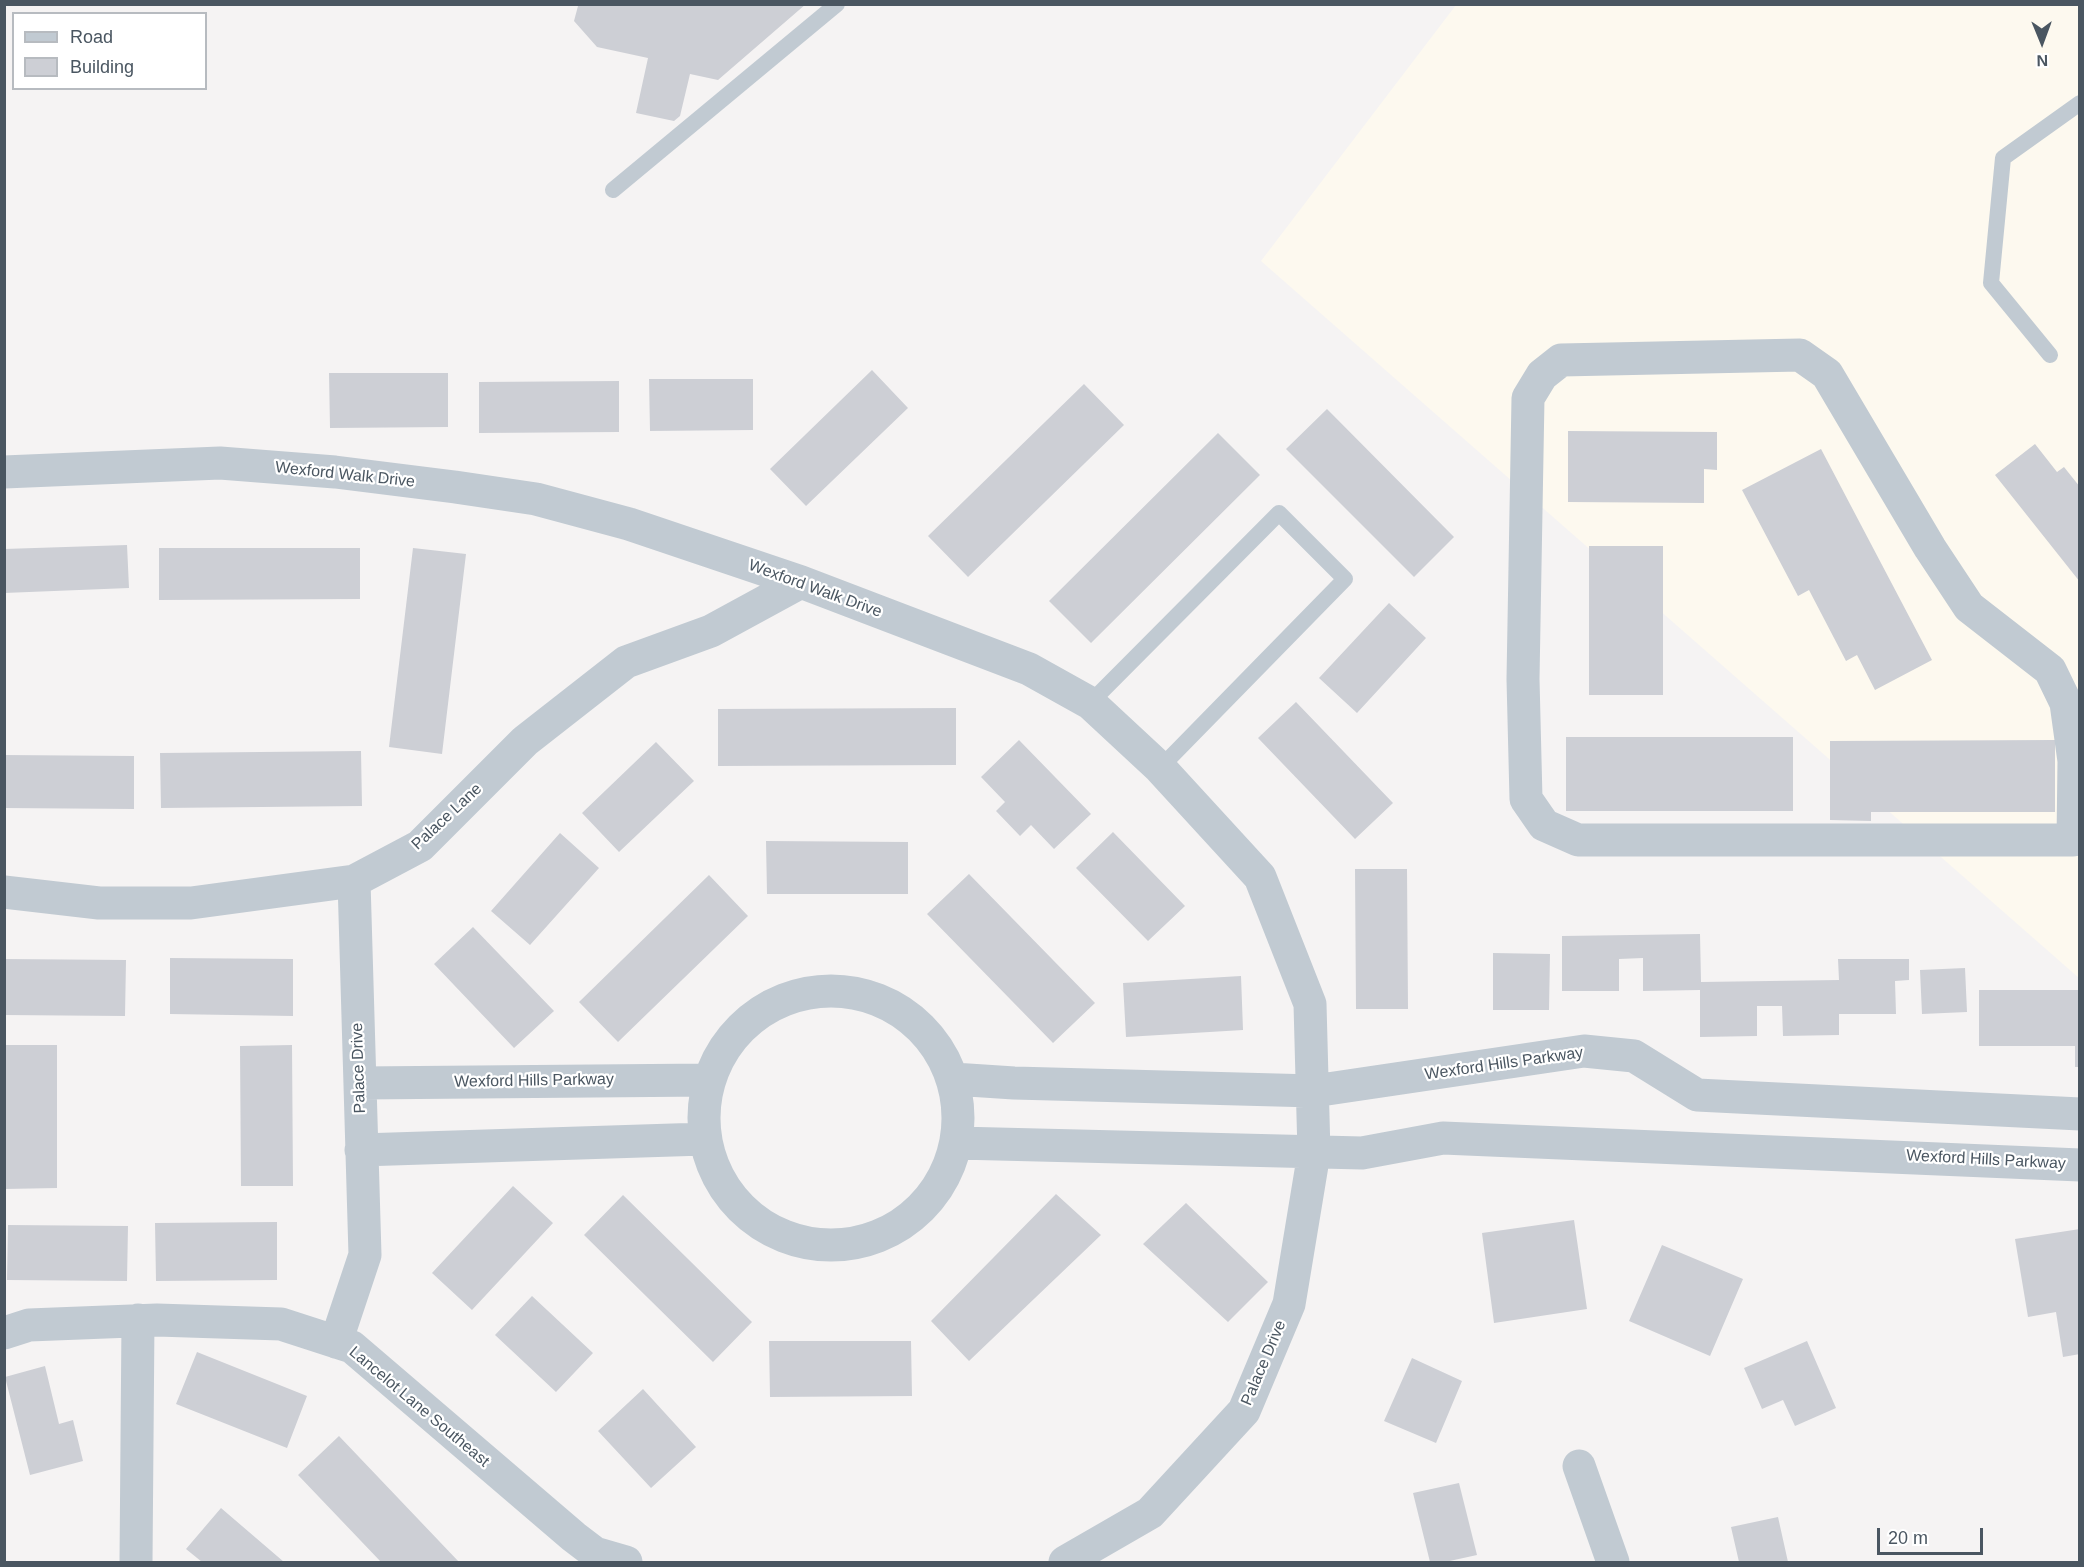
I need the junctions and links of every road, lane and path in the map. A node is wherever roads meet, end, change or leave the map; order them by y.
1 (837, 4) edge
2 (2079, 103) edge
3 (613, 190) dead end
4 (2050, 355) dead end
5 (4, 472) edge
6 (801, 582) junction
7 (1090, 703) junction
8 (1160, 768) junction
9 (2076, 840) edge
10 (354, 881) junction
11 (4, 892) edge
12 (953, 1079) junction
13 (709, 1080) junction
14 (360, 1083) junction
15 (1314, 1091) junction
16 (1864, 1104) junction
17 (2079, 1114) edge
18 (704, 1139) junction
19 (957, 1143) junction
20 (361, 1150) junction
21 (1314, 1153) junction
22 (1862, 1155) junction
23 (2079, 1165) edge
24 (138, 1320) junction
25 (4, 1333) edge
26 (336, 1342) junction
27 (1580, 1466) dead end
28 (576, 1550) edge
29 (136, 1563) edge
30 (626, 1563) edge
31 (1065, 1563) edge
32 (1613, 1563) edge

1 - 3 lane
2 - 4 lane
5 - 6 street, Wexford Walk Drive
6 - 7 street, Wexford Walk Drive
6 - 10 street, Palace Lane
7 - 8 street, Wexford Walk Drive
7 - 8 lane
8 - 15 street, Wexford Walk Drive
9 - 9 street
10 - 11 street, Palace Lane
10 - 14 street, Palace Drive
12 - 13 street
12 - 15 street, Wexford Hills Parkway
12 - 19 street
13 - 14 street, Wexford Hills Parkway
13 - 18 street
14 - 20 street, Palace Drive
15 - 16 street, Wexford Hills Parkway
15 - 21 street, Wexford Walk Drive
16 - 17 street, Wexford Hills Parkway
16 - 22 street
18 - 19 street
18 - 20 street
19 - 21 street, Wexford Hills Parkway
20 - 26 street, Palace Drive
21 - 22 street, Wexford Hills Parkway
21 - 31 street, Palace Drive
22 - 23 street, Wexford Hills Parkway
24 - 25 street, Lancelot Lane Southeast
24 - 26 street, Lancelot Lane Southeast
24 - 29 street
26 - 28 street, Lancelot Lane Southeast
27 - 32 street
28 - 30 street, Lancelot Lane Southeast

